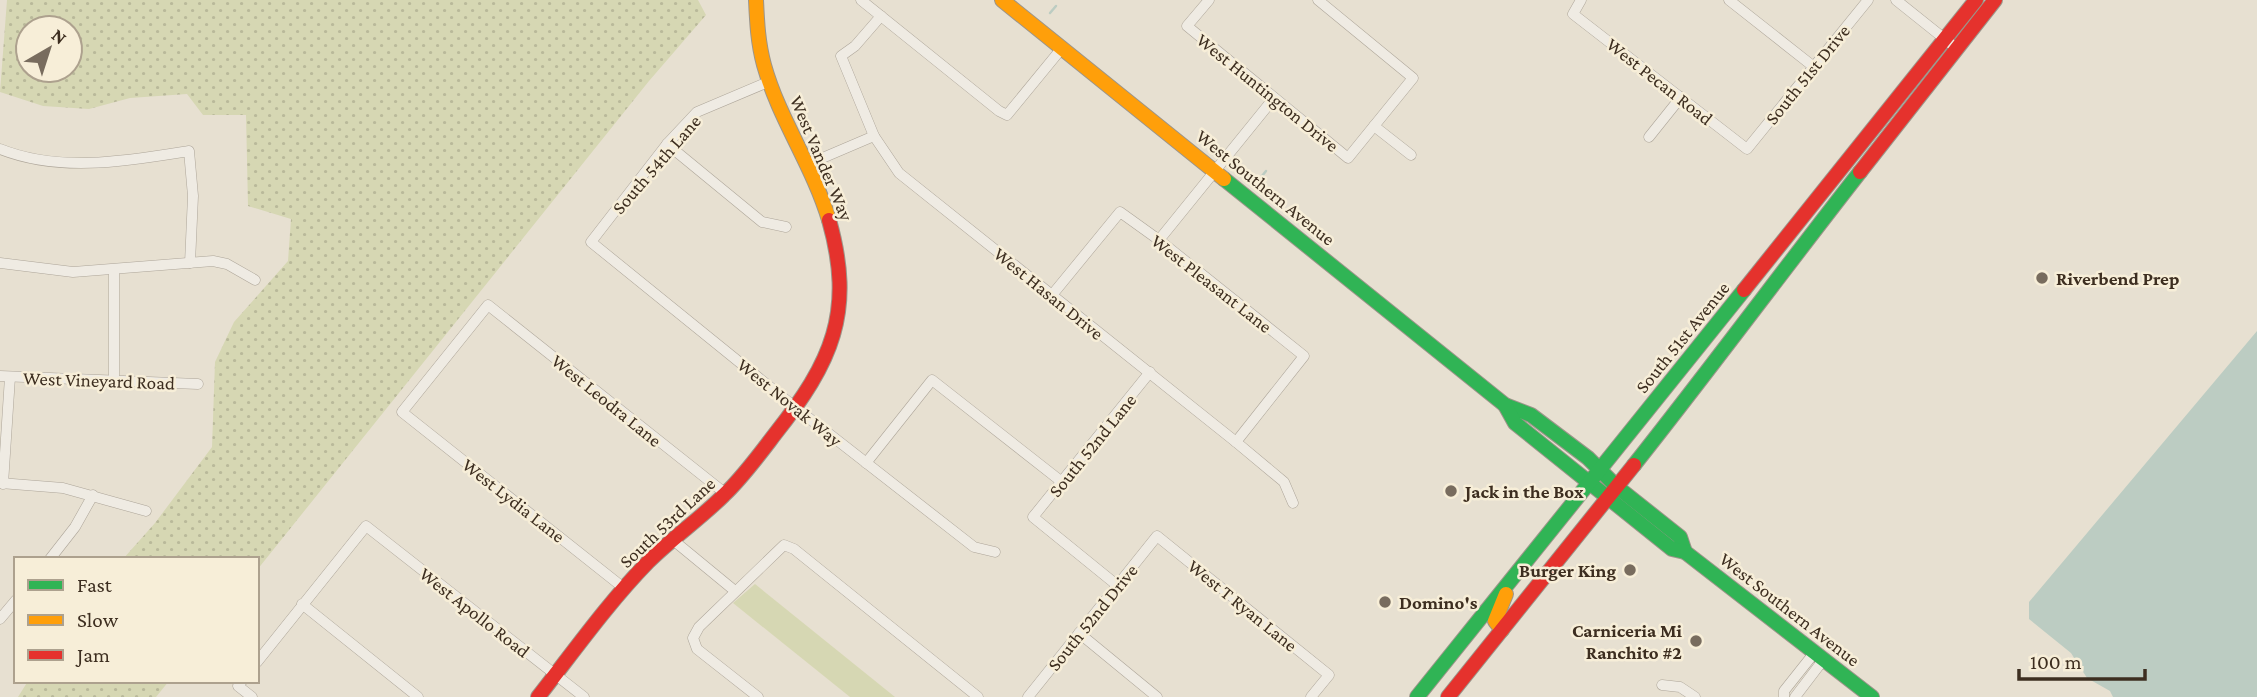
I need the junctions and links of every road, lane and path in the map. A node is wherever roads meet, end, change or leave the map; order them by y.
1 (756, 0) edge
2 (861, 0) edge
3 (1002, 0) edge
4 (1209, 0) edge
5 (1318, 0) edge
6 (1581, 0) edge
7 (1730, 0) edge
8 (1868, 0) edge
9 (1896, 0) edge
10 (1976, 0) edge
11 (1995, 0) edge
12 (881, 16) junction
13 (1951, 43) junction
14 (1062, 48) junction
15 (1814, 67) junction
16 (768, 82) junction
17 (1681, 97) junction
18 (1274, 98) junction
19 (1374, 126) junction
20 (874, 136) junction
21 (1649, 137) dead end
22 (667, 144) junction
23 (0, 149) edge
24 (1747, 149) joint
25 (1411, 155) dead end
26 (806, 165) junction
27 (1215, 171) junction
28 (786, 227) dead end
29 (1159, 240) junction
30 (591, 242) joint
31 (190, 262) junction
32 (0, 263) edge
33 (1767, 263) junction
34 (114, 271) junction
35 (1781, 274) junction
36 (255, 280) dead end
37 (1052, 295) junction
38 (1150, 372) junction
39 (5, 377) edge
40 (114, 379) junction
41 (198, 384) dead end
42 (1505, 405) junction
43 (796, 408) junction
44 (402, 412) joint
45 (1236, 442) junction
46 (866, 463) junction
47 (1600, 470) junction
48 (1062, 482) junction
49 (1590, 483) junction
50 (1, 484) edge
51 (1613, 492) junction
52 (726, 494) junction
53 (93, 495) junction
54 (1293, 503) dead end
55 (146, 512) dead end
56 (1157, 536) joint
57 (673, 540) junction
58 (995, 552) dead end
59 (52, 557) edge
60 (1511, 580) junction
61 (1118, 586) junction
62 (625, 589) junction
63 (735, 591) junction
64 (14, 602) edge
65 (302, 604) junction
66 (0, 620) edge
67 (1502, 630) junction
68 (1079, 633) junction
69 (1819, 656) junction
70 (259, 659) edge
71 (556, 674) junction
72 (240, 684) edge
73 (1662, 685) dead end
74 (252, 697) edge
75 (418, 697) edge
76 (538, 697) edge
77 (584, 697) edge
78 (758, 697) edge
79 (978, 697) edge
80 (1028, 697) edge
81 (1157, 697) edge
82 (1311, 697) edge
83 (1417, 697) edge
84 (1448, 697) edge
85 (1695, 697) edge
86 (1784, 697) edge
87 (1795, 697) edge
88 (1872, 697) edge

1 - 16 main road, West Vander Way
2 - 12 street
3 - 14 main road, West Southern Avenue
4 - 18 street, West Huntington Drive
5 - 19 street
6 - 17 street, West Pecan Road
7 - 15 street
8 - 15 street, South 51st Drive
9 - 13 street
10 - 13 main road, South 51st Avenue
11 - 13 main road, South 51st Avenue
12 - 14 street
12 - 20 street, West Hasan Drive
13 - 33 main road, South 51st Avenue
13 - 35 main road, South 51st Avenue
14 - 27 main road, West Southern Avenue
15 - 24 street, South 51st Drive
16 - 22 street, South 54th Lane
16 - 26 main road, West Vander Way
17 - 21 street
17 - 24 street, West Pecan Road
18 - 19 street, West Huntington Drive
18 - 27 street
19 - 25 street
20 - 26 street
20 - 37 street, West Hasan Drive
22 - 28 street
22 - 30 street, South 54th Lane
23 - 31 street
26 - 43 main road, West Vander Way
27 - 29 street
27 - 42 main road, West Southern Avenue
29 - 37 street, West Pleasant Lane
29 - 45 street, West Pleasant Lane
30 - 43 street, West Novak Way
31 - 34 street
31 - 36 street
32 - 34 street
33 - 35 main road
33 - 47 main road, South 51st Avenue
34 - 40 street
35 - 51 main road, South 51st Avenue
37 - 38 street, West Hasan Drive
38 - 45 street, West Hasan Drive
38 - 48 street, South 52nd Lane
39 - 40 street, West Vineyard Road
39 - 50 street
40 - 41 street, West Vineyard Road
42 - 47 main road, West Southern Avenue
42 - 49 main road, West Southern Avenue
43 - 46 street, West Novak Way
43 - 52 main road, South 53rd Lane
44 - 52 street, West Leodra Lane
44 - 62 street, West Lydia Lane
45 - 54 street, West Hasan Drive
46 - 48 street
46 - 58 street, West Novak Way
47 - 49 main road, South 51st Avenue
47 - 51 main road, West Southern Avenue
48 - 61 street, South 52nd Lane
49 - 51 main road, West Southern Avenue
49 - 60 main road, South 51st Avenue
50 - 53 street
51 - 67 main road, South 51st Avenue
51 - 69 main road, West Southern Avenue
52 - 57 main road, South 53rd Lane
53 - 55 street
53 - 59 street
56 - 61 street, South 52nd Drive
56 - 82 street, West T Ryan Lane
57 - 62 main road, South 53rd Lane
57 - 63 street
60 - 67 main road
60 - 83 main road, South 51st Avenue
61 - 68 street, South 52nd Drive
62 - 71 main road, South 53rd Lane
63 - 78 street
63 - 79 street
64 - 66 street
65 - 70 street
65 - 71 street, West Apollo Road
65 - 75 street
67 - 84 main road, South 51st Avenue
68 - 80 street, South 52nd Drive
68 - 81 street
69 - 86 street
69 - 87 street
69 - 88 main road, West Southern Avenue
71 - 76 main road, South 53rd Lane
71 - 77 street, West Apollo Road
72 - 74 street
73 - 85 street

